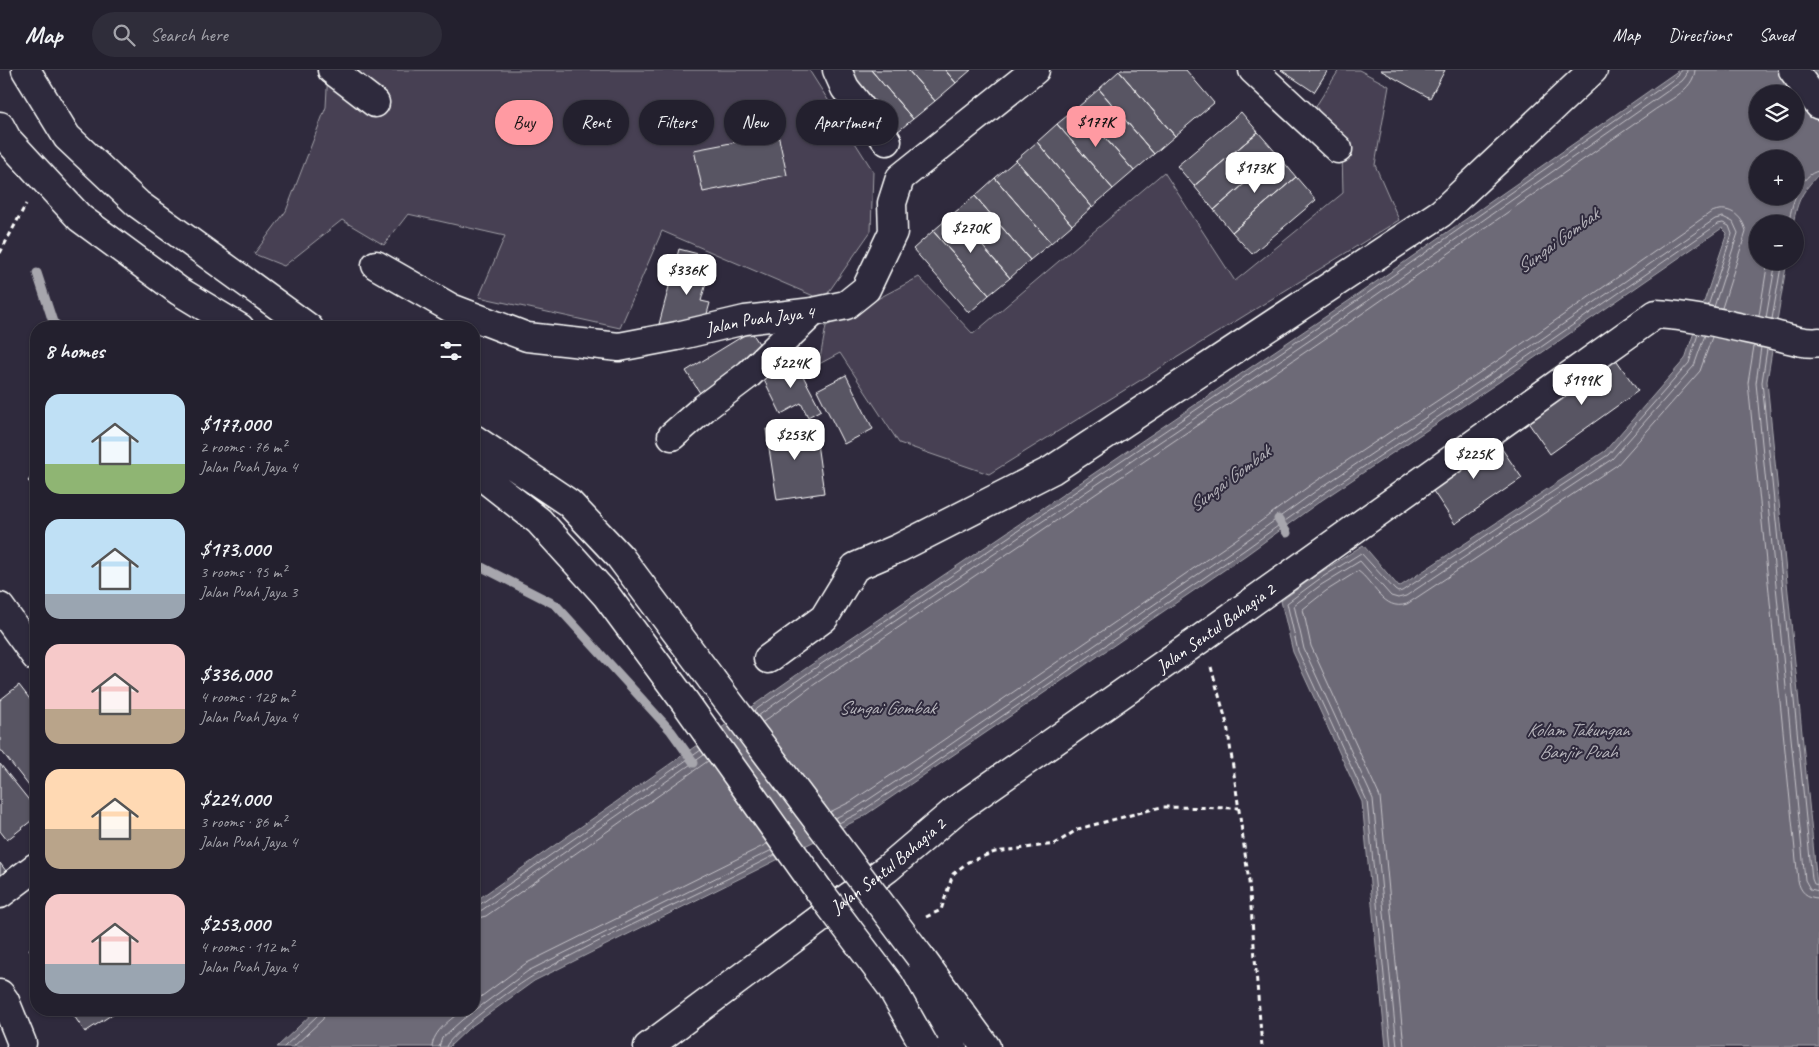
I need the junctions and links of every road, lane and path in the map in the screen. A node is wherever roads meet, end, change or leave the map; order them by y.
1 (26, 70) edge
2 (332, 70) edge
3 (837, 70) edge
4 (1035, 70) edge
5 (1253, 70) edge
6 (1592, 70) edge
7 (1793, 70) edge
8 (855, 100) edge
9 (375, 103) dead end
10 (1819, 105) edge
11 (0, 126) edge
12 (1338, 150) dead end
13 (26, 204) dead end
14 (0, 253) edge
15 (376, 265) dead end
16 (813, 312) junction
17 (228, 321) edge
18 (299, 321) edge
19 (1806, 341) edge
20 (672, 436) dead end
21 (480, 443) edge
22 (480, 475) edge
23 (0, 608) edge
24 (1203, 637) junction
25 (30, 649) edge
26 (768, 659) dead end
27 (1239, 808) junction
28 (30, 871) edge
29 (0, 894) edge
30 (849, 897) junction
31 (923, 919) dead end
32 (0, 994) edge
33 (21, 1047) edge
34 (648, 1047) edge
35 (925, 1047) edge
36 (953, 1047) edge
37 (986, 1047) edge
38 (1262, 1047) edge

1 - 18 main road
2 - 9 main road
3 - 8 main road
4 - 16 main road, Jalan Puah Jaya 4
5 - 12 main road
6 - 26 main road
7 - 10 main road
11 - 17 main road
13 - 14 path
15 - 16 main road, Jalan Puah Jaya 4
16 - 20 main road
19 - 24 main road, Jalan Sentul Bahagia 2
21 - 37 main road, bridge
22 - 35 main road, bridge
23 - 25 main road
24 - 27 path
24 - 30 main road, Jalan Sentul Bahagia 2
27 - 31 path
27 - 38 path
28 - 29 main road
30 - 34 main road, Jalan Sentul Bahagia 2
30 - 36 main road
32 - 33 main road

